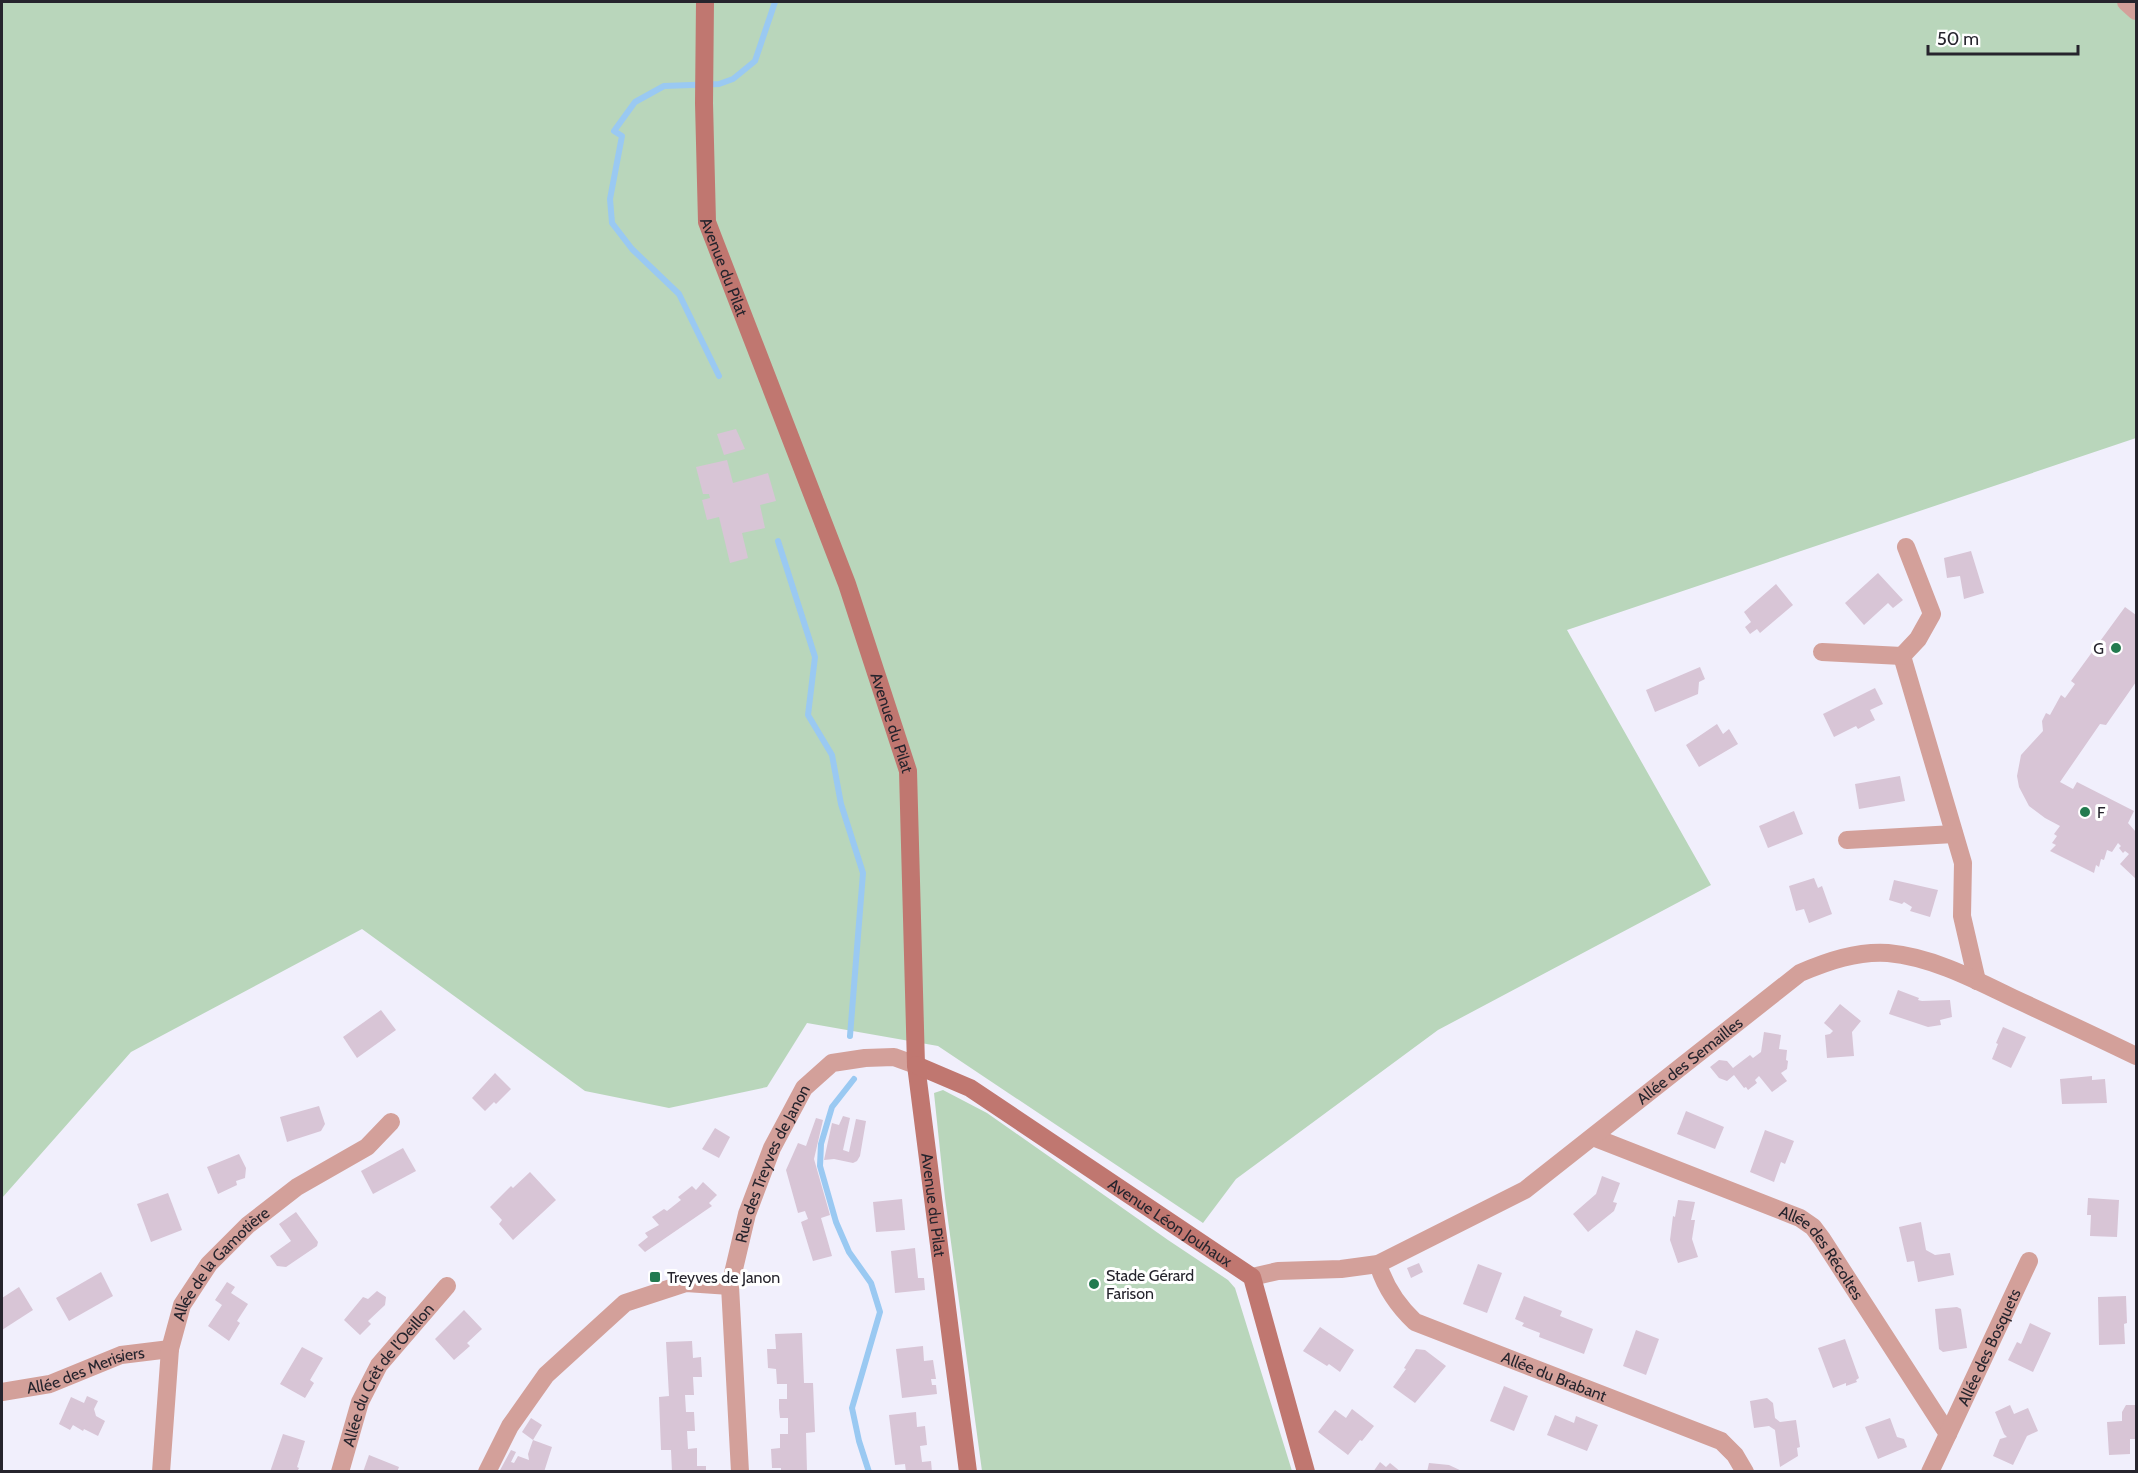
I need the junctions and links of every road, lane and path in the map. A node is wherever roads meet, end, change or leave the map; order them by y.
1 (705, 2) edge
2 (2126, 2) edge
3 (2136, 11) edge
4 (1906, 547) dead end
5 (1822, 652) dead end
6 (1902, 656) junction
7 (1954, 834) junction
8 (1847, 840) dead end
9 (1977, 981) junction
10 (2136, 1056) edge
11 (916, 1065) junction
12 (391, 1122) dead end
13 (1593, 1137) junction
14 (2029, 1261) dead end
15 (1378, 1264) junction
16 (1252, 1277) junction
17 (447, 1286) dead end
18 (730, 1286) junction
19 (170, 1349) junction
20 (2, 1392) edge
21 (1948, 1434) junction
22 (161, 1472) edge
23 (340, 1472) edge
24 (487, 1472) edge
25 (740, 1472) edge
26 (968, 1472) edge
27 (1306, 1472) edge
28 (1745, 1472) edge
29 (1930, 1472) edge

1 - 11 main road, Avenue du Pilat
2 - 3 street
4 - 6 street
5 - 6 street
6 - 7 street
7 - 8 street
7 - 9 street
9 - 10 street, Allée des Semailles
9 - 13 street, Allée des Semailles
11 - 16 main road, Avenue Léon Jouhaux
11 - 18 street, Rue des Treyves de Janon
11 - 26 main road, Avenue du Pilat
12 - 19 street, Allée de la Gamotière
13 - 15 street, Allée des Semailles
13 - 21 street, Allée des Récoltes
14 - 21 street, Allée des Bosquets
15 - 16 street, Allée des Semailles
15 - 28 street, Allée du Brabant
16 - 27 main road
17 - 23 street, Allée du Crêt de l'Oeillon
18 - 24 street
18 - 25 street, Rue des Treyves de Janon
19 - 20 street, Allée des Merisiers
19 - 22 street, Allée de la Gamotière
21 - 29 street

